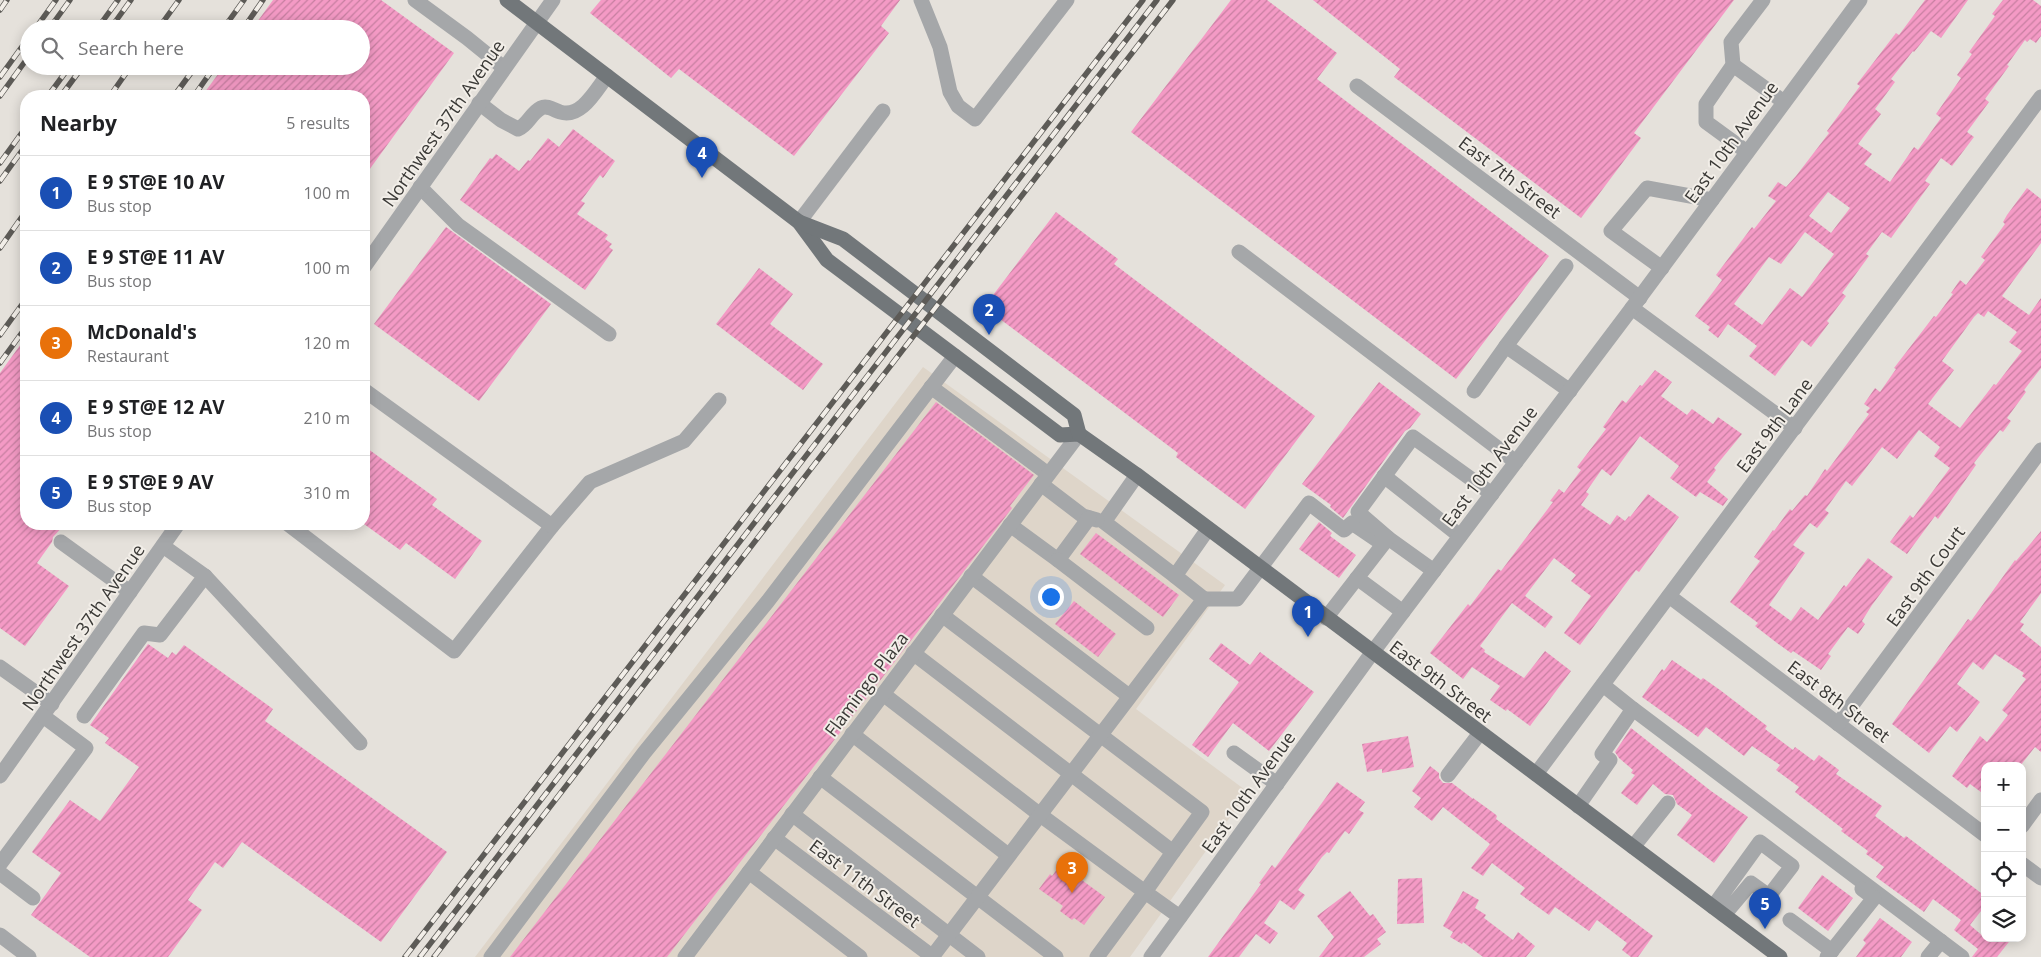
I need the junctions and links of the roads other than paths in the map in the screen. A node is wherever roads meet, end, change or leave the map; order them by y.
1 (415, 0) edge
2 (507, 0) edge
3 (553, 0) edge
4 (921, 0) edge
5 (1067, 0) edge
6 (1763, 0) edge
7 (1858, 1) edge
8 (536, 22) junction
9 (1733, 65) junction
10 (504, 68) junction
11 (607, 76) junction
12 (1357, 86) dead end
13 (2041, 97) edge
14 (1784, 102) junction
15 (479, 103) junction
16 (884, 111) dead end
17 (1747, 152) junction
18 (420, 187) junction
19 (1712, 200) junction
20 (799, 222) junction
21 (1239, 252) dead end
22 (370, 258) edge
23 (1566, 266) dead end
24 (1662, 268) junction
25 (1636, 303) junction
26 (609, 334) dead end
27 (1506, 346) junction
28 (955, 356) junction
29 (931, 386) junction
30 (1474, 391) dead end
31 (1570, 391) junction
32 (370, 394) edge
33 (719, 400) dead end
34 (1795, 428) junction
35 (1079, 434) junction
36 (2041, 450) edge
37 (1516, 462) junction
38 (1136, 475) junction
39 (1384, 476) junction
40 (1044, 479) junction
41 (1492, 494) junction
42 (1096, 520) junction
43 (1010, 525) junction
44 (552, 526) junction
45 (1208, 529) junction
46 (174, 530) edge
47 (296, 530) edge
48 (1460, 536) junction
49 (1386, 541) junction
50 (61, 542) dead end
51 (163, 546) junction
52 (1058, 560) junction
53 (1261, 569) junction
54 (1434, 571) junction
55 (205, 576) junction
56 (971, 576) junction
57 (1175, 576) junction
58 (1357, 578) junction
59 (130, 592) junction
60 (1669, 596) junction
61 (1204, 599) junction
62 (1403, 612) junction
63 (942, 616) junction
64 (1326, 618) junction
65 (1147, 628) dead end
66 (913, 653) junction
67 (1372, 653) junction
68 (0, 667) edge
69 (1603, 685) junction
70 (883, 694) junction
71 (1129, 696) junction
72 (1633, 709) junction
73 (47, 710) junction
74 (84, 716) dead end
75 (1838, 724) junction
76 (1480, 733) junction
77 (852, 734) junction
78 (1102, 736) junction
79 (360, 743) dead end
80 (1234, 753) dead end
81 (1536, 774) junction
82 (1071, 775) junction
83 (1448, 775) dead end
84 (0, 776) edge
85 (820, 777) junction
86 (1277, 784) junction
87 (2041, 800) edge
88 (1668, 803) dead end
89 (1578, 806) junction
90 (792, 814) junction
91 (1039, 814) junction
92 (2026, 821) edge
93 (1981, 832) edge
94 (774, 838) junction
95 (1633, 848) junction
96 (1173, 852) junction
97 (1008, 855) junction
98 (0, 864) edge
99 (2026, 867) edge
100 (1838, 871) dead end
101 (748, 872) junction
102 (0, 873) edge
103 (2041, 878) edge
104 (1145, 892) junction
105 (977, 896) junction
106 (33, 898) dead end
107 (1718, 911) junction
108 (1180, 917) junction
109 (1790, 920) dead end
110 (948, 934) junction
111 (0, 935) edge
112 (1941, 941) junction
113 (1830, 954) edge
114 (1774, 955) edge
115 (28, 957) edge
116 (491, 957) edge
117 (684, 957) edge
118 (860, 957) edge
119 (932, 957) edge
120 (978, 957) edge
121 (1056, 957) edge
122 (1097, 957) edge
123 (1151, 957) edge
124 (1928, 957) edge
125 (1962, 957) edge

1 - 10 street
2 - 8 main road
3 - 8 street, Northwest 37th Avenue
4 - 5 street
6 - 9 street
7 - 14 street, East 10th Avenue
8 - 10 street, Northwest 37th Avenue
8 - 11 main road
9 - 14 street
9 - 17 street
10 - 15 street, Northwest 37th Avenue
11 - 15 street
11 - 20 main road
12 - 25 street, East 7th Street
13 - 34 street, East 9th Lane
14 - 17 street, East 10th Avenue
15 - 18 street, Northwest 37th Avenue
16 - 20 street
17 - 19 street, East 10th Avenue
18 - 22 street, Northwest 37th Avenue
18 - 26 street
19 - 24 street, East 10th Avenue
19 - 24 street
20 - 28 main road, East 9th Street
20 - 35 main road
21 - 37 street
23 - 27 street
24 - 25 street, East 10th Avenue
25 - 31 street, East 10th Avenue
25 - 34 street, East 7th Street
27 - 30 street
27 - 31 street
28 - 29 street
28 - 35 main road, East 9th Street
29 - 40 street
29 - 116 street
31 - 37 street, East 10th Avenue
32 - 44 street
33 - 44 street
34 - 60 street, East 9th Lane
35 - 38 main road, East 9th Street
35 - 40 street, Flamingo Plaza
36 - 75 street, East 9th Court
37 - 41 street, East 10th Avenue
38 - 42 street
38 - 45 main road, East 9th Street
39 - 41 street
39 - 48 street
39 - 49 street
40 - 42 street
40 - 43 street, Flamingo Plaza
41 - 48 street, East 10th Avenue
42 - 52 street
42 - 57 street
43 - 52 street
43 - 56 street, Flamingo Plaza
44 - 47 street
45 - 53 main road, East 9th Street
45 - 57 street
46 - 51 street, Northwest 37th Avenue
48 - 54 street, East 10th Avenue
49 - 53 street
49 - 54 street
49 - 58 street
50 - 59 street
51 - 55 street
51 - 59 street, Northwest 37th Avenue
52 - 65 street
53 - 61 street
53 - 64 main road, East 9th Street
54 - 62 street, East 10th Avenue
55 - 74 street
55 - 79 street
56 - 63 street, Flamingo Plaza
56 - 71 street
57 - 61 street
58 - 62 street
58 - 64 street
59 - 73 street, Northwest 37th Avenue
60 - 69 street, East 9th Lane
60 - 75 street, East 8th Street
61 - 71 street
62 - 67 street, East 10th Avenue
63 - 66 street, Flamingo Plaza
63 - 78 street
64 - 67 main road, East 9th Street
66 - 70 street, Flamingo Plaza
66 - 82 street
67 - 76 main road, East 9th Street
67 - 86 street, East 10th Avenue
68 - 73 street
69 - 72 street
69 - 81 street, East 9th Lane
70 - 77 street, Flamingo Plaza
70 - 91 street
71 - 78 street
72 - 89 street
72 - 112 street
73 - 84 street, Northwest 37th Avenue
73 - 98 street
75 - 93 street, East 8th Street
76 - 81 main road, East 9th Street
76 - 83 street
77 - 85 street, Flamingo Plaza
77 - 97 street
78 - 82 street
78 - 96 street
80 - 86 street
81 - 89 main road, East 9th Street
82 - 91 street
82 - 96 street
85 - 90 street, Flamingo Plaza
85 - 105 street
86 - 108 street, East 10th Avenue
87 - 92 street
88 - 95 street
89 - 95 main road, East 9th Street
90 - 94 street, Flamingo Plaza
90 - 110 street
91 - 97 street
91 - 104 street
94 - 101 street, Flamingo Plaza
94 - 119 street, East 11th Street
95 - 107 main road, East 9th Street
96 - 104 street
97 - 105 street
99 - 103 street
100 - 113 street
101 - 117 street, Flamingo Plaza
101 - 118 street
102 - 106 street
104 - 108 street
104 - 122 street
105 - 110 street
105 - 121 street
107 - 107 street
107 - 114 main road, East 9th Street
108 - 123 street, East 10th Avenue
109 - 113 street
110 - 119 street
110 - 120 street
111 - 115 street
112 - 124 street
112 - 125 street

